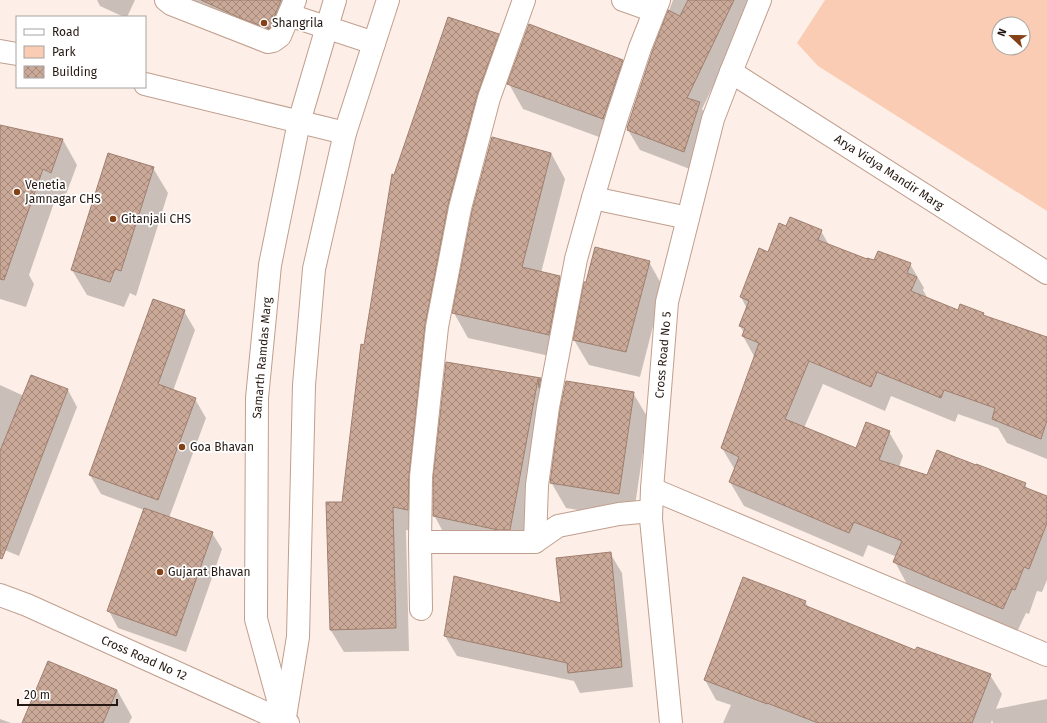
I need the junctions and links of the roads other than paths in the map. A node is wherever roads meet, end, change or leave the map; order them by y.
1 (166, 0) edge
2 (335, 0) edge
3 (388, 0) edge
4 (524, 0) edge
5 (623, 0) edge
6 (760, 0) edge
7 (656, 6) edge
8 (292, 7) edge
9 (327, 28) junction
10 (374, 43) junction
11 (0, 51) edge
12 (16, 54) edge
13 (731, 72) junction
14 (146, 84) edge
15 (299, 122) junction
16 (345, 133) junction
17 (593, 198) junction
18 (688, 218) junction
19 (1047, 273) edge
20 (652, 488) junction
21 (652, 511) junction
22 (420, 542) junction
23 (535, 542) junction
24 (0, 595) edge
25 (421, 609) dead end
26 (1047, 655) edge
27 (286, 722) edge
28 (670, 723) edge

1 - 8 street
2 - 9 street, Samarth Ramdas Marg
3 - 10 street
4 - 22 street
5 - 7 street
6 - 13 street, Cross Road No 5
7 - 17 street
8 - 9 street
9 - 10 street
9 - 15 street, Samarth Ramdas Marg
10 - 16 street
11 - 12 street
13 - 18 street, Cross Road No 5
13 - 19 street, Arya Vidya Mandir Marg
14 - 15 street
15 - 16 street
15 - 27 street, Samarth Ramdas Marg
16 - 27 street
17 - 18 street
17 - 23 street
18 - 20 street, Cross Road No 5
20 - 21 street, Cross Road No 5
20 - 26 street
21 - 23 street
21 - 28 street, Cross Road No 5
22 - 23 street
22 - 25 street
24 - 27 street, Cross Road No 12

